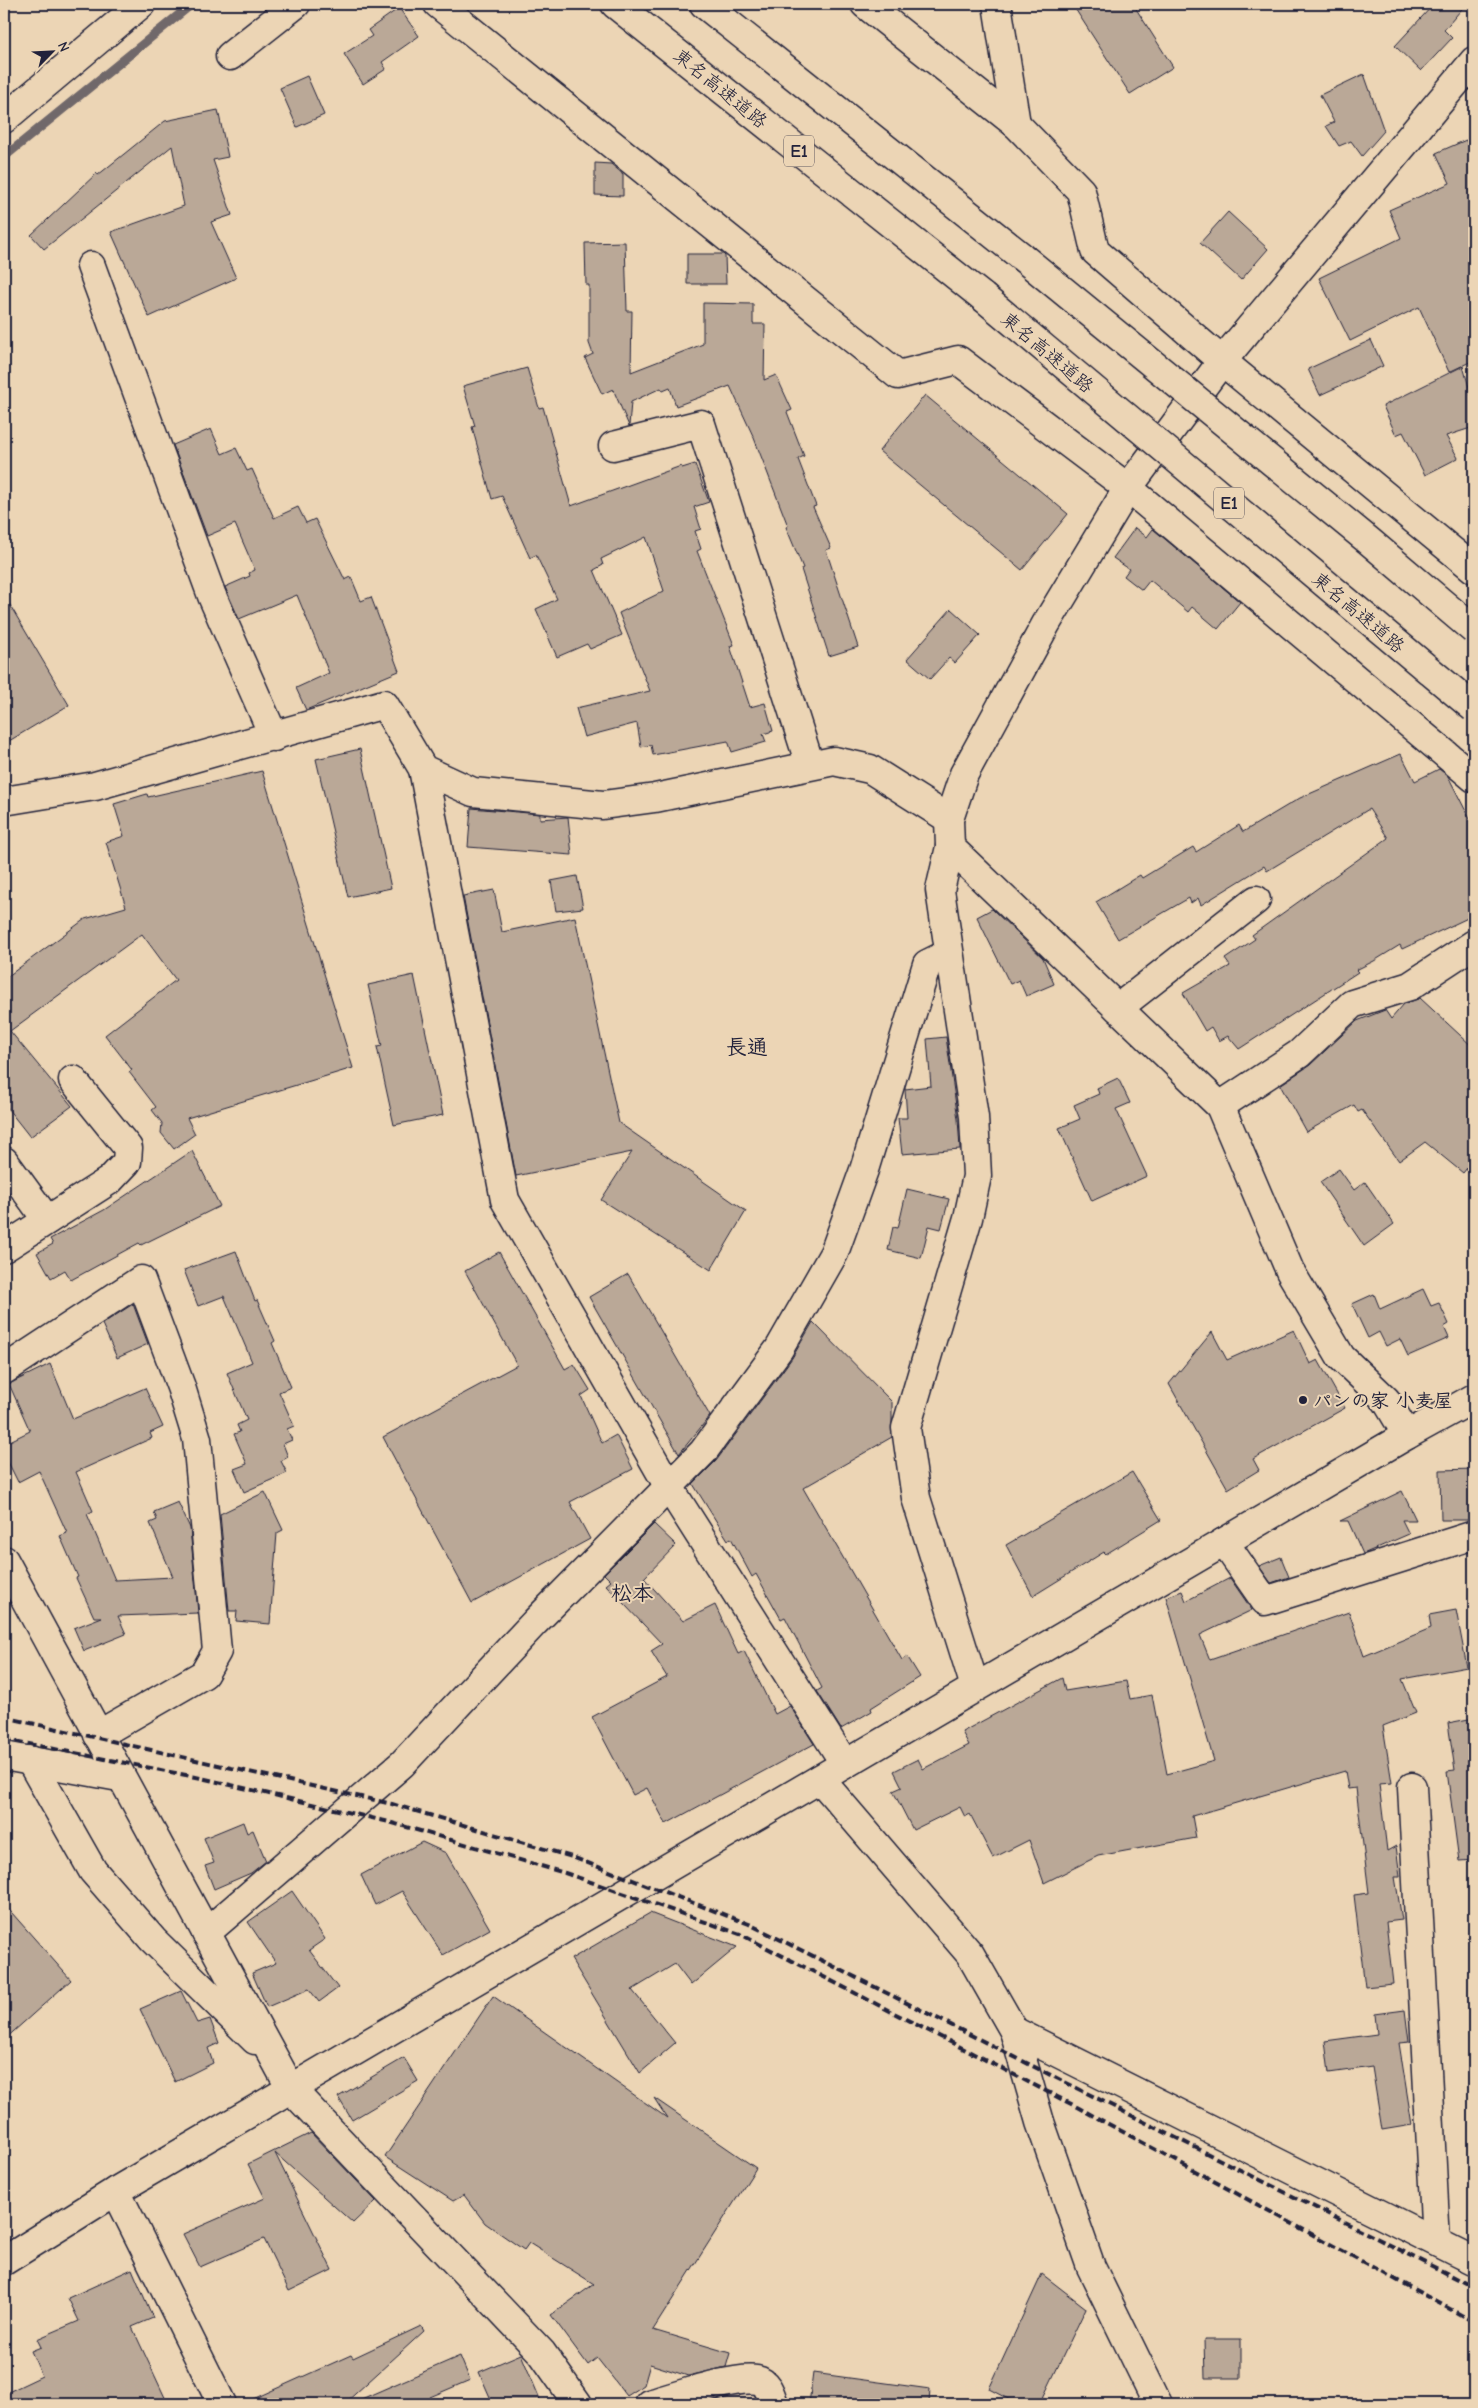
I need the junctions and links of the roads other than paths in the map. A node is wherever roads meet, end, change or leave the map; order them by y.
1 (141, 4) edge
2 (296, 4) edge
3 (438, 4) edge
4 (615, 4) edge
5 (704, 4) edge
6 (865, 4) edge
7 (997, 4) edge
8 (230, 56) dead end
9 (1471, 75) edge
10 (4, 119) edge
11 (1016, 124) junction
12 (91, 266) dead end
13 (1222, 361) junction
14 (613, 446) dead end
15 (1128, 488) junction
16 (1474, 569) edge
17 (1474, 630) edge
18 (1474, 708) edge
19 (274, 737) junction
20 (810, 765) junction
21 (423, 769) junction
22 (1474, 778) edge
23 (4, 801) edge
24 (949, 819) junction
25 (950, 847) junction
26 (1256, 900) dead end
27 (1474, 944) edge
28 (949, 953) junction
29 (1118, 1008) junction
30 (73, 1080) dead end
31 (1220, 1106) junction
32 (4, 1161) edge
33 (46, 1220) junction
34 (4, 1248) edge
35 (4, 1370) edge
36 (1474, 1399) edge
37 (1407, 1435) junction
38 (669, 1487) junction
39 (1474, 1536) edge
40 (1224, 1542) junction
41 (4, 1560) edge
42 (975, 1687) junction
43 (98, 1735) junction
44 (4, 1756) edge
45 (30, 1760) junction
46 (845, 1764) junction
47 (119, 1777) junction
48 (820, 1779) junction
49 (1412, 1787) dead end
50 (206, 1933) junction
51 (1014, 2031) junction
52 (275, 2060) junction
53 (291, 2089) junction
54 (116, 2191) junction
55 (1436, 2241) junction
56 (1474, 2260) edge
57 (4, 2261) edge
58 (222, 2404) edge
59 (578, 2404) edge
60 (648, 2404) edge
61 (774, 2404) edge
62 (1158, 2404) edge

1 - 10 main road
2 - 8 main road
3 - 15 main road
4 - 18 main road, 東名高速道路 / E1, bridge
5 - 17 main road, bridge
6 - 11 main road
7 - 11 main road
9 - 13 main road
11 - 13 main road
12 - 19 main road
13 - 15 main road
13 - 16 main road
14 - 20 main road
15 - 22 main road
15 - 24 main road
19 - 21 main road
19 - 23 main road
20 - 21 main road
20 - 24 main road
21 - 38 main road
24 - 25 main road
25 - 28 main road
25 - 29 main road
26 - 29 main road
27 - 31 main road
28 - 38 main road
28 - 42 main road
29 - 31 main road
30 - 33 main road
31 - 37 main road
32 - 33 main road
33 - 34 main road
35 - 43 main road
36 - 37 main road
37 - 40 main road
38 - 46 main road
38 - 50 main road
39 - 40 main road
40 - 42 main road
41 - 43 main road
42 - 46 main road
43 - 47 main road
44 - 45 main road
45 - 47 main road
45 - 52 main road
46 - 48 main road
47 - 50 main road
48 - 51 main road
48 - 53 main road
49 - 55 main road
50 - 52 main road
51 - 55 main road
51 - 62 main road
52 - 53 main road
53 - 54 main road
53 - 59 main road
54 - 57 main road
54 - 58 main road
55 - 56 main road
60 - 61 main road

